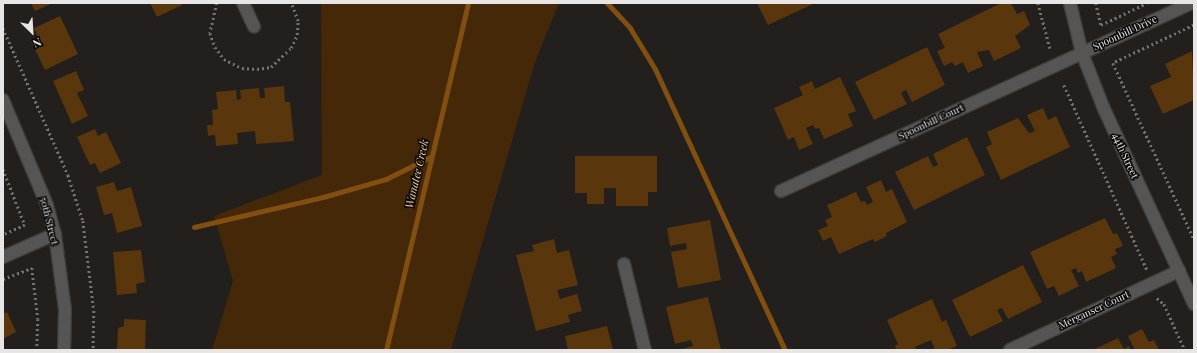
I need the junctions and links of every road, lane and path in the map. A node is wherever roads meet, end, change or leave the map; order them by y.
1 (217, 3) edge
2 (242, 3) edge
3 (291, 3) edge
4 (1038, 3) edge
5 (1070, 3) edge
6 (1096, 3) edge
7 (1147, 3) edge
8 (1191, 3) edge
9 (1194, 25) edge
10 (254, 27) dead end
11 (3, 28) edge
12 (1050, 48) dead end
13 (1082, 53) junction
14 (1064, 85) dead end
15 (3, 100) edge
16 (3, 170) edge
17 (781, 191) dead end
18 (55, 234) junction
19 (3, 235) edge
20 (1194, 239) edge
21 (3, 257) edge
22 (624, 264) dead end
23 (1179, 271) junction
24 (1148, 276) dead end
25 (3, 279) edge
26 (1157, 298) dead end
27 (1194, 304) edge
28 (37, 350) edge
29 (64, 350) edge
30 (93, 350) edge
31 (645, 350) edge
32 (1010, 350) edge
33 (1185, 350) edge

1 - 3 path
2 - 10 street
4 - 12 path
5 - 13 street, 44th Street
6 - 7 path
8 - 13 street, Spoonbill Drive
9 - 20 path
11 - 30 path
13 - 17 street, Spoonbill Court
13 - 23 street, 44th Street
14 - 24 path
15 - 18 street, 50th Street
16 - 19 path
18 - 21 street
18 - 29 street, 50th Street
22 - 31 street
23 - 27 street, 44th Street
23 - 32 street, Merganser Court
25 - 28 path
26 - 33 path

